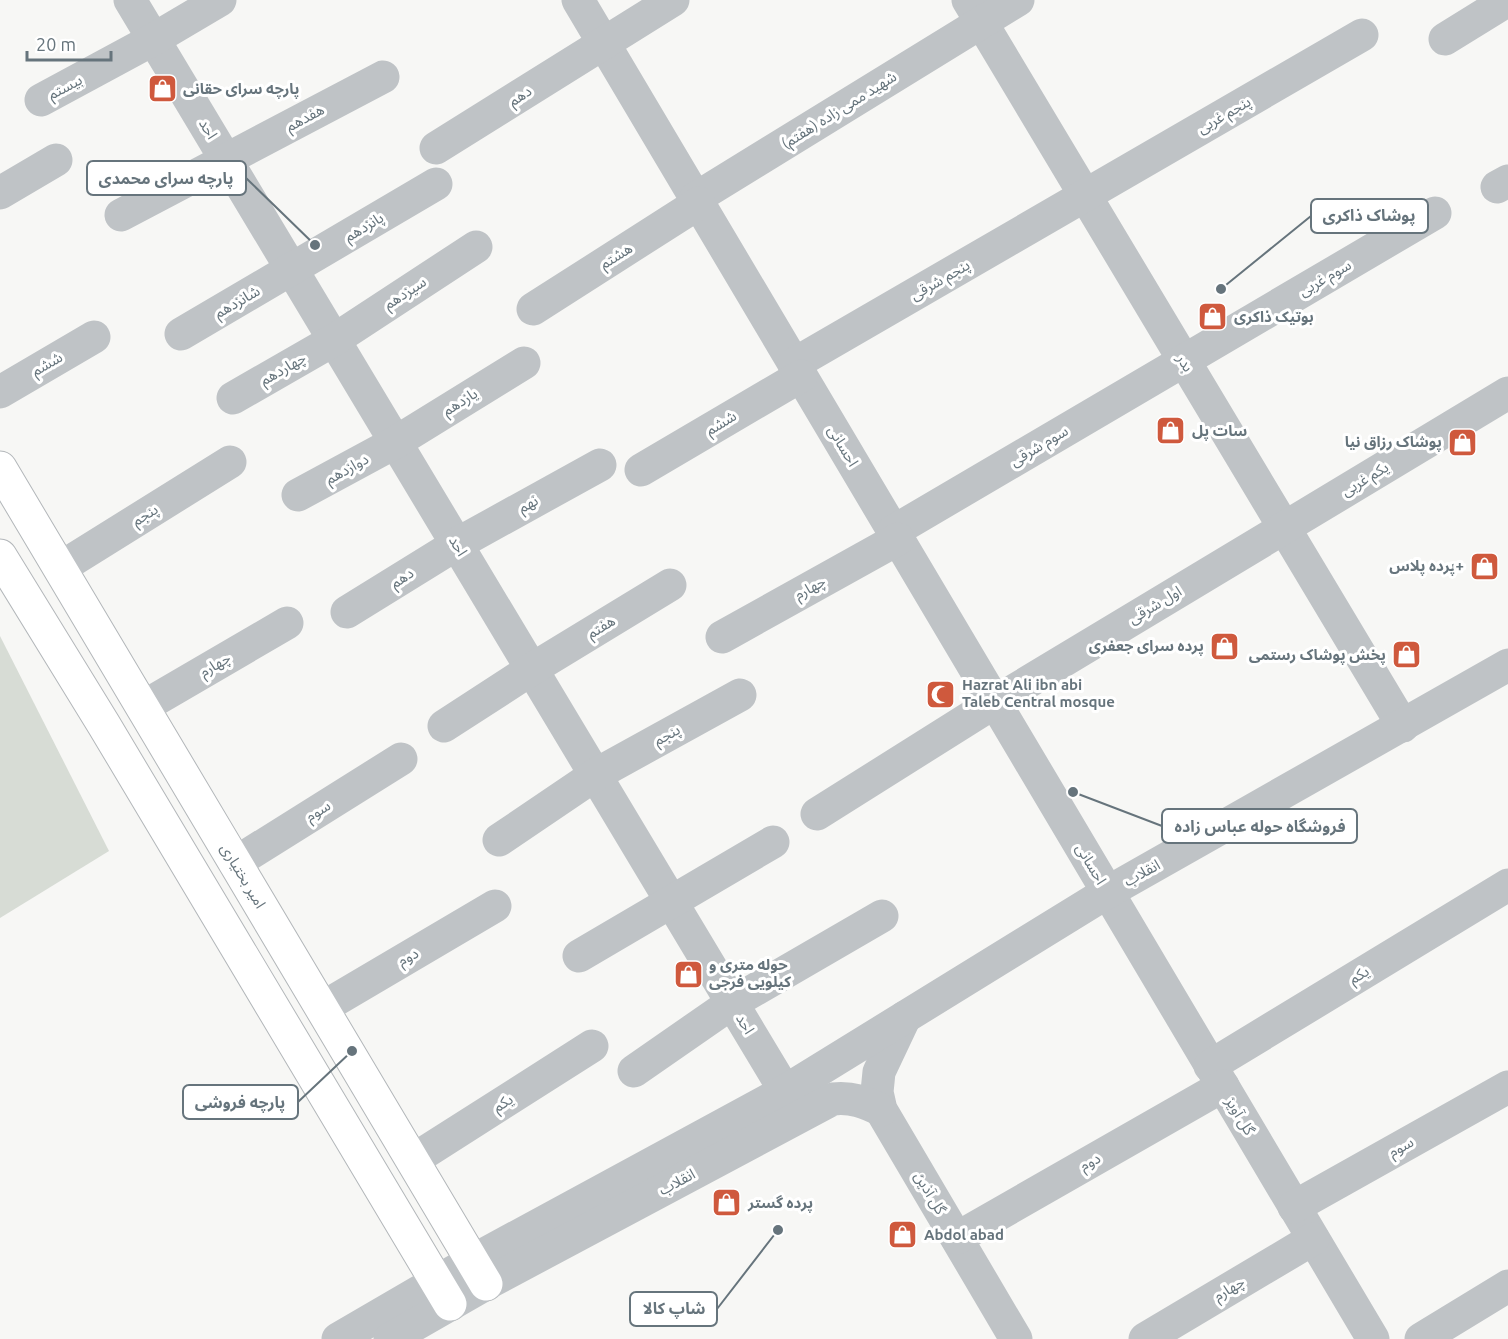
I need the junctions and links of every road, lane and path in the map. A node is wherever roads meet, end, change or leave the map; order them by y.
1 (130, 0) edge
2 (220, 0) edge
3 (578, 0) edge
4 (673, 0) edge
5 (1018, 0) edge
6 (1508, 0) edge
7 (974, 11) edge
8 (1362, 35) dead end
9 (154, 39) junction
10 (1444, 39) dead end
11 (604, 43) junction
12 (383, 77) dead end
13 (40, 100) dead end
14 (436, 148) dead end
15 (56, 160) dead end
16 (226, 160) junction
17 (436, 184) dead end
18 (0, 193) edge
19 (1085, 196) junction
20 (698, 201) junction
21 (1435, 213) dead end
22 (121, 215) dead end
23 (476, 247) dead end
24 (292, 270) junction
25 (533, 309) dead end
26 (181, 334) dead end
27 (94, 337) dead end
28 (334, 340) junction
29 (1184, 360) junction
30 (524, 363) dead end
31 (798, 370) junction
32 (0, 392) edge
33 (1508, 393) edge
34 (232, 398) dead end
35 (396, 442) junction
36 (230, 462) dead end
37 (600, 465) dead end
38 (0, 468) edge
39 (641, 470) dead end
40 (298, 495) dead end
41 (1284, 527) junction
42 (896, 535) junction
43 (457, 544) junction
44 (0, 556) edge
45 (60, 568) junction
46 (670, 585) dead end
47 (347, 612) dead end
48 (287, 623) dead end
49 (722, 637) dead end
50 (1508, 665) edge
51 (531, 669) junction
52 (740, 695) dead end
53 (995, 702) junction
54 (143, 707) junction
55 (444, 726) dead end
56 (1403, 726) junction
57 (401, 759) dead end
58 (595, 775) junction
59 (817, 814) dead end
60 (499, 840) dead end
61 (773, 842) dead end
62 (227, 850) junction
63 (185, 861) junction
64 (1508, 885) edge
65 (1108, 892) junction
66 (673, 900) junction
67 (495, 906) dead end
68 (882, 916) dead end
69 (579, 956) dead end
70 (732, 1003) junction
71 (322, 1008) junction
72 (905, 1017) junction
73 (592, 1046) dead end
74 (634, 1071) dead end
75 (1216, 1076) junction
76 (1508, 1088) edge
77 (785, 1091) junction
78 (881, 1110) junction
79 (413, 1160) junction
80 (1294, 1207) junction
81 (957, 1238) junction
82 (1313, 1239) junction
83 (479, 1272) junction
84 (1508, 1286) edge
85 (443, 1293) junction
86 (338, 1339) edge
87 (390, 1339) edge
88 (1016, 1339) edge
89 (1145, 1339) edge
90 (1372, 1339) edge
91 (1421, 1339) edge

1 - 9 street, احد
2 - 9 street, بیستم
3 - 11 street, احسانی
4 - 11 street, دهم
5 - 7 street, شهید ممی زاده (هفتم)
6 - 10 street
7 - 19 street, بدر
7 - 20 street, شهید ممی زاده (هفتم)
8 - 19 street, پنجم غربی
9 - 13 street, بیستم
9 - 16 street, احد
11 - 14 street, دهم
11 - 20 street, احسانی
12 - 16 street, هفدهم
15 - 18 street
16 - 22 street, هفدهم
16 - 24 street, احد
17 - 24 street, پانزدهم
19 - 29 street, بدر
19 - 31 street, پنجم شرقی
20 - 25 street, هشتم
20 - 31 street, احسانی
21 - 29 street, سوم غربی
23 - 28 street, سیزدهم
24 - 26 street, شانزدهم
24 - 28 street, احد
27 - 32 street, ششم
28 - 34 street, چهاردهم
28 - 35 street, احد
29 - 41 street, بدر
29 - 42 street, سوم شرقی
30 - 35 street, یازدهم
31 - 39 street, ششم
31 - 42 street, احسانی
33 - 41 street, یکم غربی
35 - 40 street, دوازدهم
35 - 43 street, احد
36 - 45 street, پنجم
37 - 43 street, نهم
38 - 45 main road, امیر بختیاری
41 - 53 street, اول شرقی
41 - 56 street, بدر
42 - 49 street, چهارم
42 - 53 street, احسانی
43 - 47 street, دهم
43 - 51 street, احد
44 - 63 main road
45 - 54 main road, امیر بختیاری
46 - 51 street, هفتم
48 - 54 street, چهارم
50 - 56 street, انقلاب
51 - 55 street
51 - 58 street, احد
52 - 58 street, پنجم
53 - 59 street
53 - 65 street, احسانی
54 - 62 main road, امیر بختیاری
56 - 65 street, انقلاب
57 - 62 street, سوم
58 - 60 street
58 - 66 street, احد
61 - 66 street
62 - 63 main road
62 - 71 main road, امیر بختیاری
63 - 85 main road
64 - 75 street, یکم
65 - 72 street, انقلاب
65 - 75 street, گل آویز
66 - 69 street
66 - 70 street, احد
67 - 71 street, دوم
68 - 70 street
70 - 74 street
70 - 77 street, احد
71 - 79 main road, امیر بختیاری
72 - 77 street, انقلاب
72 - 78 street
73 - 79 street, یکم
75 - 80 street, گل آویز
75 - 81 street, دوم
76 - 80 street, سوم
77 - 83 street, انقلاب
78 - 81 street, گل آذین
78 - 83 street, انقلاب
79 - 83 main road, امیر بختیاری
80 - 82 street, گل آویز
81 - 88 street, گل آذین
82 - 89 street, چهارم
82 - 90 street, گل آویز
83 - 85 street, انقلاب
84 - 91 street
85 - 86 street, انقلاب
85 - 87 street, انقلاب

